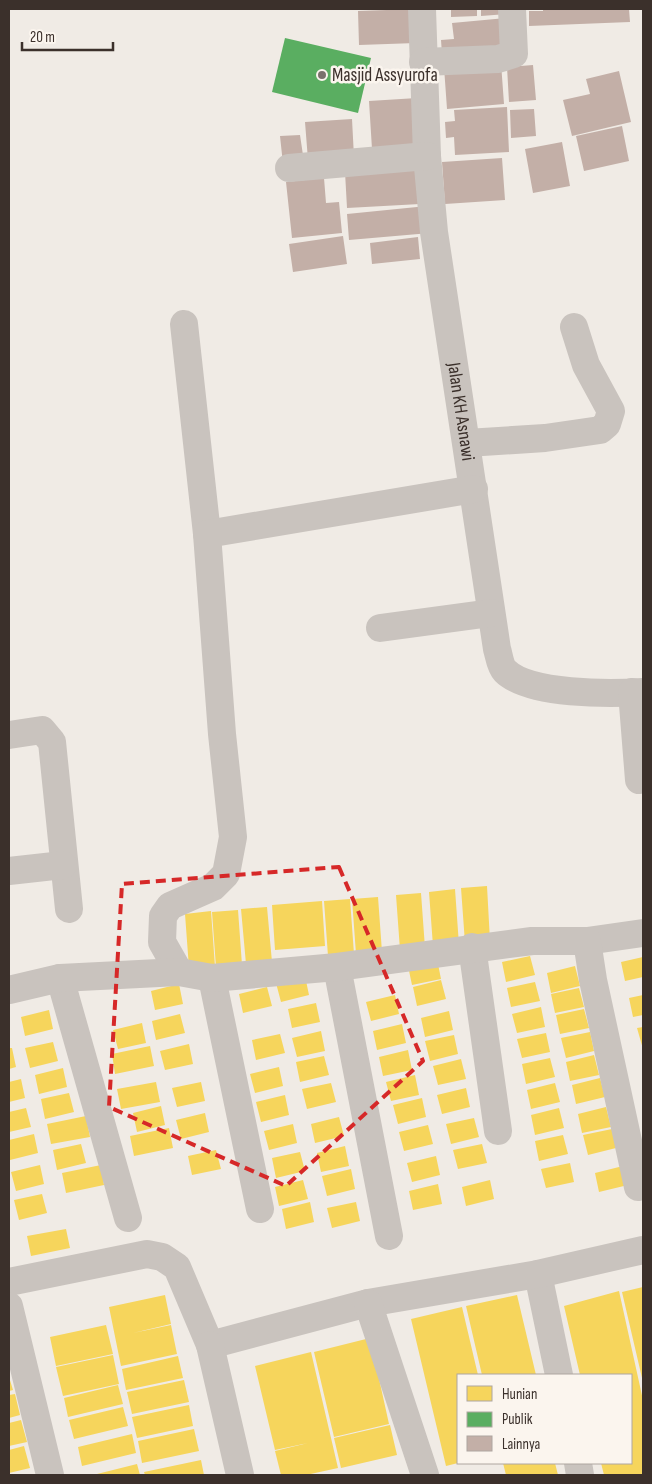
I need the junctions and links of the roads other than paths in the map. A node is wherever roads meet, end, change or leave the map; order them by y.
1 (422, 9) edge
2 (512, 9) edge
3 (423, 62) junction
4 (427, 156) junction
5 (289, 168) dead end
6 (184, 324) dead end
7 (574, 326) dead end
8 (466, 443) junction
9 (474, 489) junction
10 (207, 534) junction
11 (491, 613) junction
12 (380, 628) dead end
13 (638, 692) edge
14 (9, 735) edge
15 (639, 780) dead end
16 (64, 865) junction
17 (9, 871) edge
18 (69, 909) dead end
19 (643, 933) edge
20 (587, 941) junction
21 (472, 947) junction
22 (337, 967) junction
23 (180, 972) junction
24 (60, 978) junction
25 (212, 978) junction
26 (9, 990) edge
27 (498, 1131) dead end
28 (638, 1186) dead end
29 (260, 1209) dead end
30 (128, 1218) dead end
31 (389, 1236) dead end
32 (643, 1250) edge
33 (538, 1274) junction
34 (9, 1282) edge
35 (368, 1303) junction
36 (9, 1306) edge
37 (210, 1345) junction
38 (559, 1374) edge
39 (50, 1475) edge
40 (240, 1475) edge
41 (424, 1475) edge

1 - 3 street, Jalan KH Asnawi
2 - 3 street
3 - 4 street, Jalan KH Asnawi
4 - 5 street
4 - 8 street, Jalan KH Asnawi
6 - 10 street
7 - 8 street
8 - 9 street, Jalan KH Asnawi
9 - 10 street
9 - 11 street, Jalan KH Asnawi
10 - 23 street
11 - 12 street
11 - 13 street, Jalan KH Asnawi
13 - 15 street
14 - 16 street
16 - 17 street
16 - 18 street
19 - 20 street
20 - 21 street
20 - 28 street
21 - 22 street
21 - 27 street
22 - 25 street
22 - 31 street
23 - 24 street
23 - 25 street
24 - 26 street
24 - 30 street
25 - 29 street
32 - 33 street
33 - 35 street
33 - 38 street
34 - 37 street
35 - 37 street
35 - 41 street
36 - 39 street
37 - 40 street

